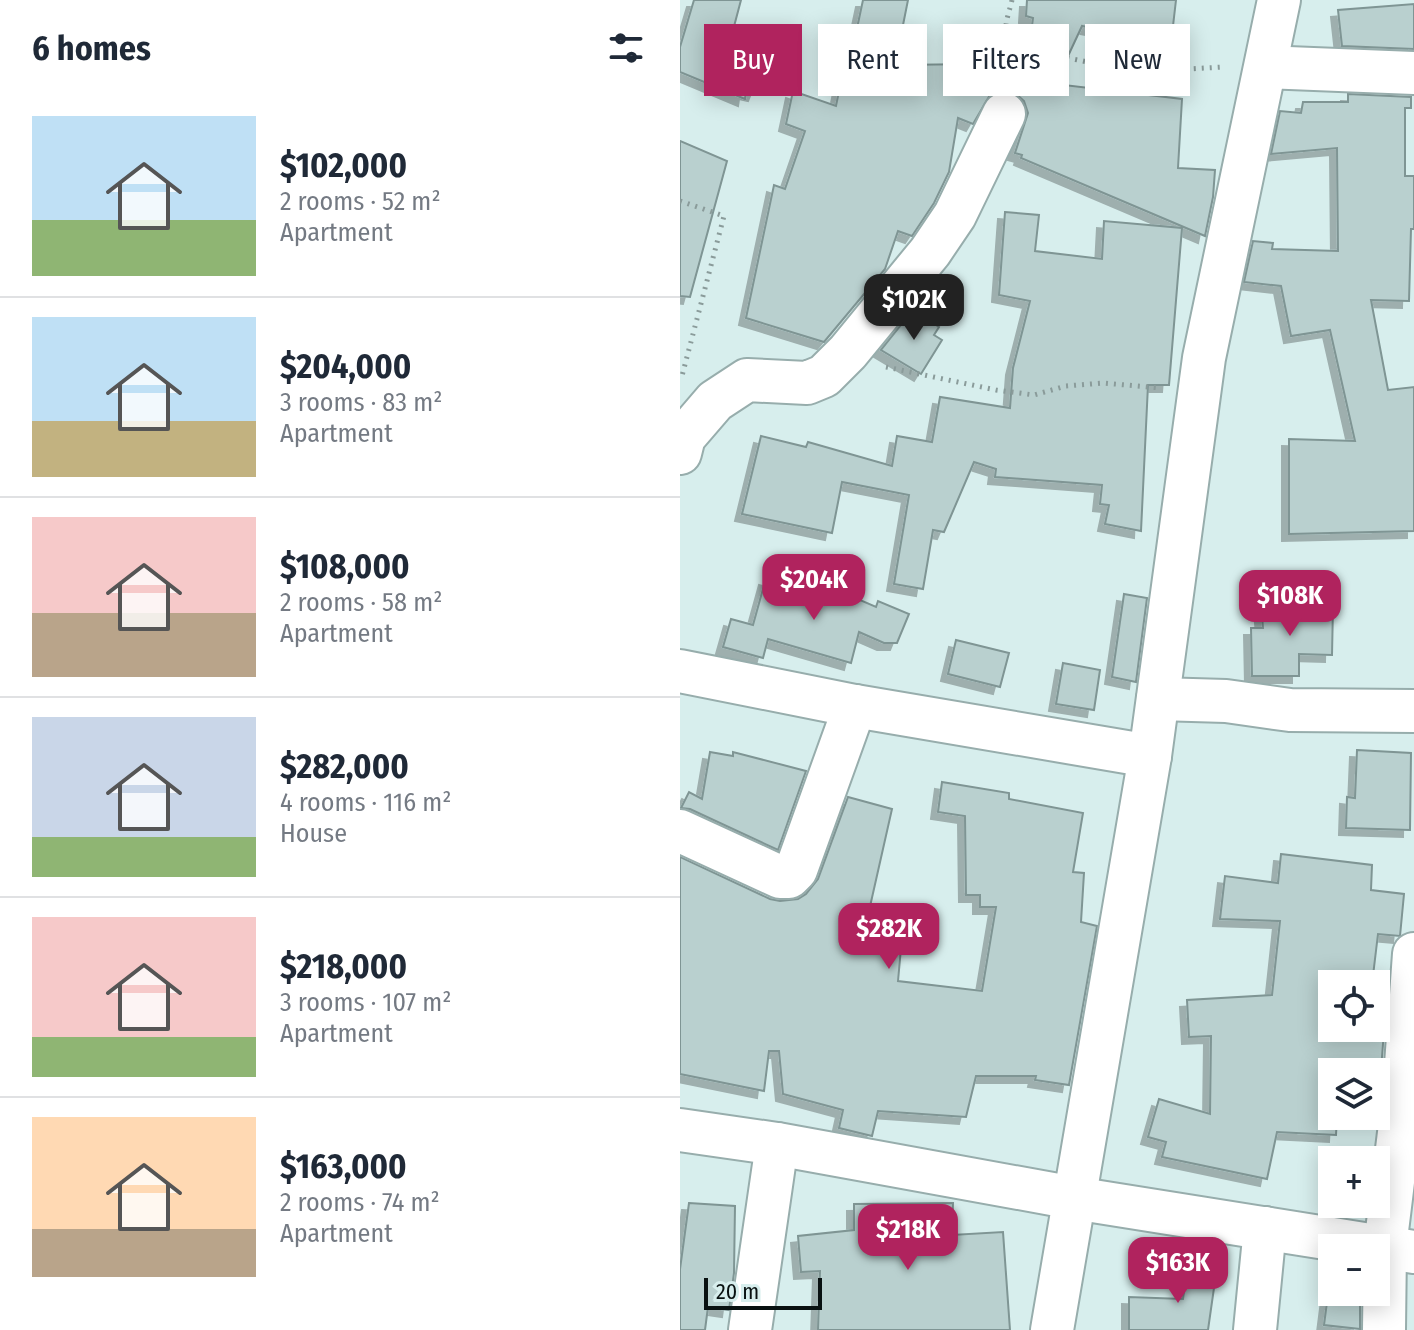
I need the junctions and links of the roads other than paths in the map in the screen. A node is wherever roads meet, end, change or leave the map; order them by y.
1 (1279, 0) edge
2 (1266, 67) junction
3 (1414, 73) edge
4 (1004, 114) dead end
5 (681, 443) edge
6 (680, 671) edge
7 (1158, 699) junction
8 (855, 706) junction
9 (1414, 711) edge
10 (1150, 756) junction
11 (680, 831) edge
12 (1414, 954) edge
13 (1409, 1092) edge
14 (680, 1130) edge
15 (777, 1144) junction
16 (1074, 1198) junction
17 (1265, 1228) junction
18 (1400, 1249) edge
19 (750, 1330) edge
20 (1052, 1330) edge
21 (1255, 1330) edge
22 (1384, 1330) edge

1 - 2 street
2 - 3 street
2 - 7 street
4 - 5 street
6 - 8 street
7 - 9 street
7 - 10 street
8 - 10 street
8 - 11 street
10 - 16 street
12 - 13 street
13 - 18 street
14 - 15 street
15 - 16 street
15 - 19 street
16 - 17 street
16 - 20 street
17 - 18 street
17 - 21 street
18 - 22 street

